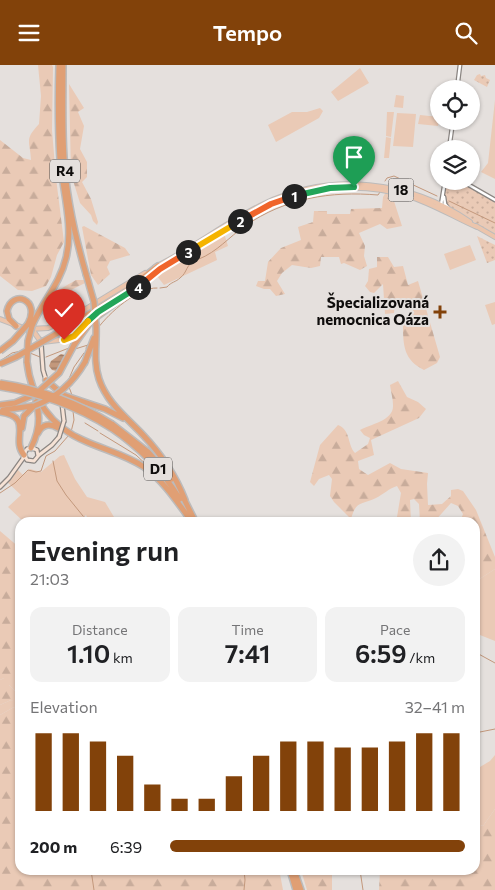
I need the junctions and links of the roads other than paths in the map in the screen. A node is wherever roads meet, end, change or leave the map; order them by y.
1 (59, 65) edge
2 (64, 65) edge
3 (460, 65) edge
4 (458, 80) edge
5 (444, 190) edge
6 (478, 190) edge
7 (443, 196) junction
8 (495, 200) edge
9 (433, 201) junction
10 (441, 205) junction
11 (451, 210) junction
12 (477, 227) junction
13 (495, 237) edge
14 (158, 266) junction
15 (118, 301) junction
16 (1, 320) edge
17 (96, 325) junction
18 (16, 326) junction
19 (29, 326) junction
20 (48, 328) junction
21 (40, 329) junction
22 (37, 335) junction
23 (46, 341) junction
24 (0, 351) edge
25 (0, 364) edge
26 (46, 380) junction
27 (0, 383) edge
28 (0, 387) edge
29 (33, 394) junction
30 (0, 405) edge
31 (34, 405) junction
32 (0, 411) edge
33 (133, 425) junction
34 (112, 426) junction
35 (70, 434) junction
36 (33, 450) junction
37 (24, 456) junction
38 (28, 461) junction
39 (17, 468) junction
40 (0, 487) edge
41 (185, 499) junction
42 (188, 517) edge
43 (189, 517) edge
44 (193, 517) edge
45 (292, 875) edge
46 (296, 875) edge
47 (296, 890) edge
48 (301, 890) edge

1 - 19 highway, R4
2 - 17 highway, R4, bridge
3 - 4 street
5 - 7 street
6 - 8 street
7 - 9 street
7 - 10 street
7 - 11 street
9 - 10 main road, 18
9 - 14 main road, 18
10 - 11 main road, 18
11 - 12 main road, 18
12 - 13 main road, 18
12 - 15 main road, 18
14 - 20 main road, 18
14 - 25 highway, bridge
15 - 23 main road, 18
15 - 29 highway, bridge
16 - 18 main road, 18
17 - 31 highway, bridge
17 - 33 highway, R4
18 - 19 main road, 18
18 - 19 highway
19 - 21 main road, 18
19 - 22 main road, 18
19 - 24 highway, bridge
19 - 29 highway, bridge
20 - 21 main road, 18
20 - 23 main road
21 - 22 main road
22 - 23 main road, 18
23 - 26 main road
26 - 33 highway
26 - 36 main road, bridge
27 - 34 highway, D1, bridge
28 - 34 highway, D1, bridge
29 - 30 highway
29 - 35 highway
29 - 36 highway
31 - 32 highway
31 - 36 highway
32 - 37 highway
33 - 41 highway, R4
34 - 41 highway, D1
34 - 43 highway, D1
35 - 36 highway
35 - 42 highway
36 - 37 main road
36 - 38 main road
37 - 38 main road
37 - 39 main road
38 - 39 main road
39 - 40 main road
41 - 44 highway, D1
45 - 47 highway
46 - 48 highway

